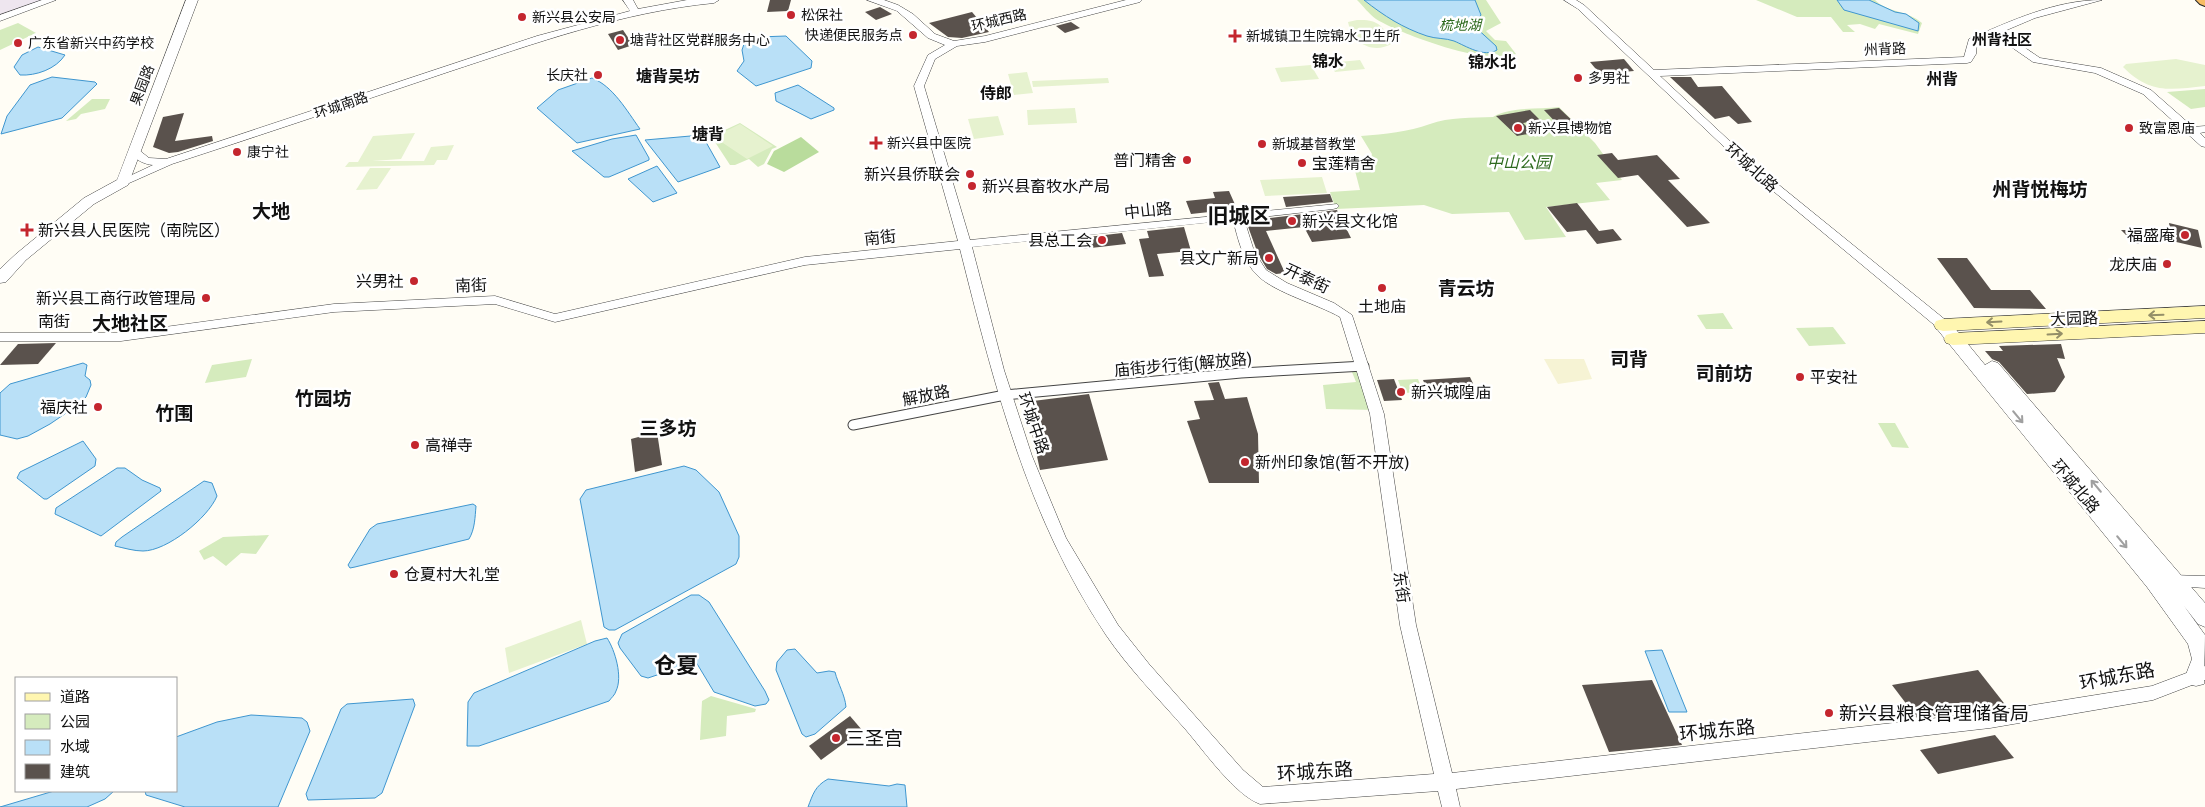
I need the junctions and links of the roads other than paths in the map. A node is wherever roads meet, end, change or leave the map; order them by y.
1 (51, 0) edge
2 (192, 0) edge
3 (628, 0) edge
4 (714, 0) edge
5 (872, 0) edge
6 (1137, 0) edge
7 (1569, 0) edge
8 (2097, 0) edge
9 (887, 1) edge
10 (636, 13) junction
11 (0, 18) edge
12 (1996, 32) junction
13 (929, 36) junction
14 (954, 44) junction
15 (930, 57) junction
16 (1652, 73) junction
17 (2205, 129) edge
18 (2191, 130) junction
19 (2205, 144) edge
20 (135, 152) junction
21 (168, 162) junction
22 (123, 182) junction
23 (1333, 206) dead end
24 (1238, 217) junction
25 (965, 244) junction
26 (0, 278) edge
27 (2205, 312) edge
28 (2205, 327) edge
29 (1954, 334) junction
30 (0, 337) edge
31 (1364, 366) junction
32 (1006, 395) junction
33 (853, 425) dead end
34 (2154, 581) junction
35 (2176, 581) junction
36 (2205, 582) edge
37 (2201, 635) edge
38 (2202, 676) edge
39 (1237, 776) joint
40 (1444, 782) junction
41 (1451, 807) edge

1 - 11 street
2 - 20 street, 果园路
3 - 10 street
4 - 10 street, 环城南路
5 - 9 street
6 - 14 street, 环城西路
7 - 16 street, 环城北路
8 - 12 street, 州背路
9 - 13 street
10 - 21 street, 环城南路
12 - 16 street, 州背路
12 - 18 street
13 - 14 street
13 - 15 street
14 - 15 street
15 - 25 street, 环城中路
16 - 29 street, 环城北路
17 - 18 street
18 - 19 street
20 - 21 street
20 - 22 street, 果园路
21 - 22 street, 环城南路
22 - 26 street, 环城南路
23 - 24 street, 中山路
24 - 25 street, 中山路
24 - 31 street, 开泰街
25 - 30 street, 南街
25 - 32 street, 环城中路
27 -> 29 main road, 大园路
29 -> 28 main road, 大园路
29 -> 34 street, 环城北路
35 -> 29 street, 环城北路
31 - 32 street, 庙街步行街(解放路)
31 - 40 street, 东街
32 - 33 street, 解放路
32 - 39 street, 环城中路
34 - 35 street
34 - 37 street, 环城北路
35 - 36 street
35 - 37 street, 环城北路
37 - 38 street
38 - 40 street, 环城东路
39 - 40 street, 环城东路
40 - 41 street, 东街

